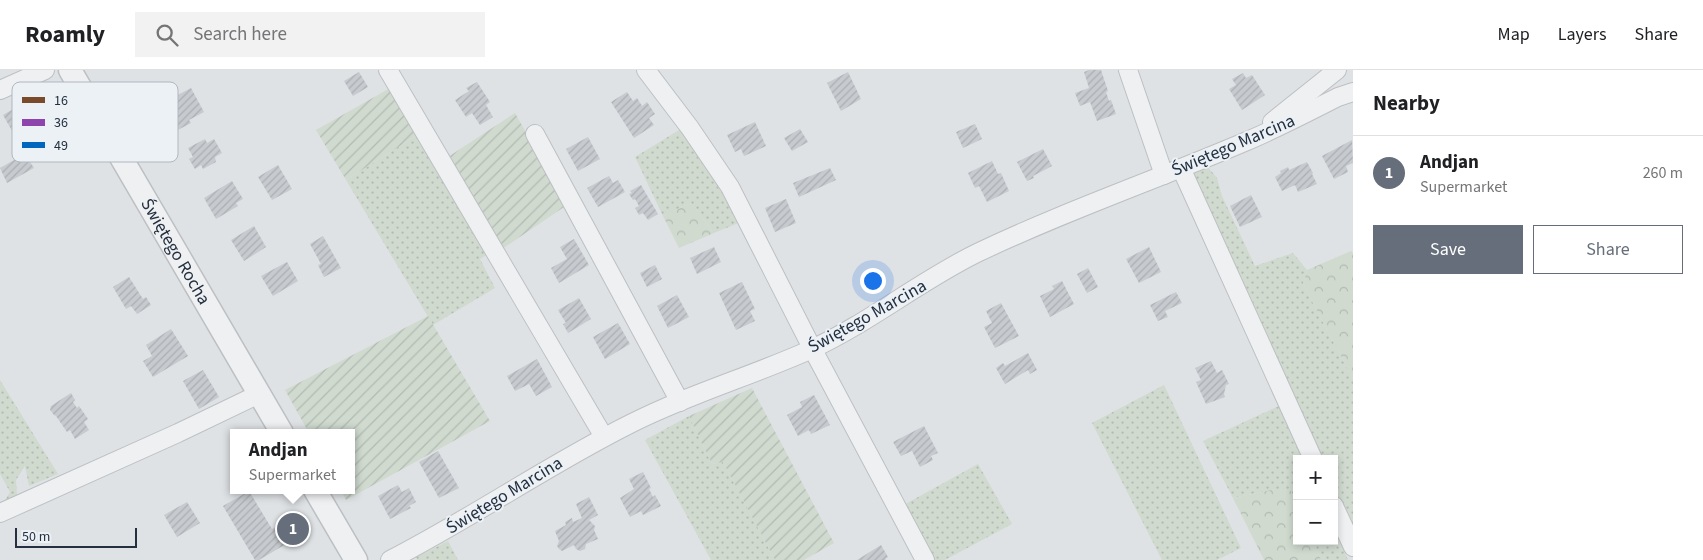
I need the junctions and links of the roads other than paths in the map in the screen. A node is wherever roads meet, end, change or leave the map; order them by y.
1 (45, 70) edge
2 (70, 70) edge
3 (388, 70) edge
4 (646, 70) edge
5 (1128, 70) edge
6 (1337, 70) edge
7 (18, 82) edge
8 (77, 82) edge
9 (12, 85) edge
10 (0, 90) edge
11 (1353, 92) edge
12 (535, 134) dead end
13 (1249, 141) junction
14 (124, 162) edge
15 (1181, 168) junction
16 (1164, 175) junction
17 (812, 348) junction
18 (259, 394) junction
19 (680, 402) junction
20 (280, 429) edge
21 (604, 437) junction
22 (1311, 455) edge
23 (317, 494) edge
24 (0, 513) edge
25 (1338, 515) edge
26 (1353, 547) edge
27 (356, 560) edge
28 (390, 560) edge
29 (925, 560) edge

1 - 7 street
2 - 8 street, Świętego Rocha
3 - 21 street
4 - 17 street
5 - 16 street
6 - 13 street
9 - 10 street
11 - 13 street, Świętego Marcina
12 - 19 street
13 - 15 street, Świętego Marcina
14 - 18 street, Świętego Rocha
15 - 16 street, Świętego Marcina
15 - 22 street
16 - 17 street, Świętego Marcina
17 - 19 street, Świętego Marcina
17 - 29 street
18 - 20 street, Świętego Rocha
18 - 24 street
19 - 21 street, Świętego Marcina
21 - 28 street, Świętego Marcina
23 - 27 street
25 - 26 street

